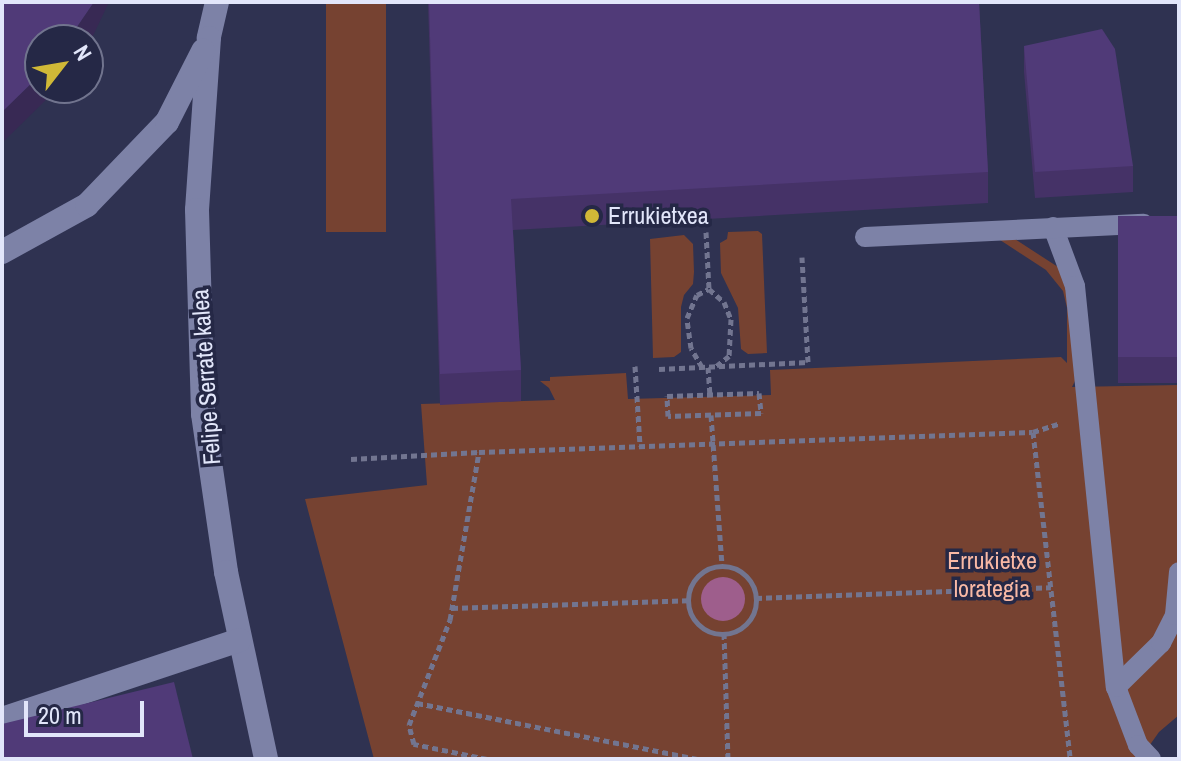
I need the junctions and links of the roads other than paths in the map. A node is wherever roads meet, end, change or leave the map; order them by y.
1 (217, 2) edge
2 (209, 38) junction
3 (1144, 224) edge
4 (1053, 227) junction
5 (865, 237) dead end
6 (2, 252) edge
7 (1179, 572) edge
8 (239, 640) junction
9 (1116, 687) junction
10 (2, 719) edge
11 (266, 759) edge
12 (1151, 759) edge

1 - 2 street
2 - 6 street
2 - 8 street, Felipe Serrate kalea
3 - 4 lane
4 - 5 lane
4 - 9 lane
7 - 9 lane
8 - 10 street
8 - 11 street, Felipe Serrate kalea
9 - 12 lane

